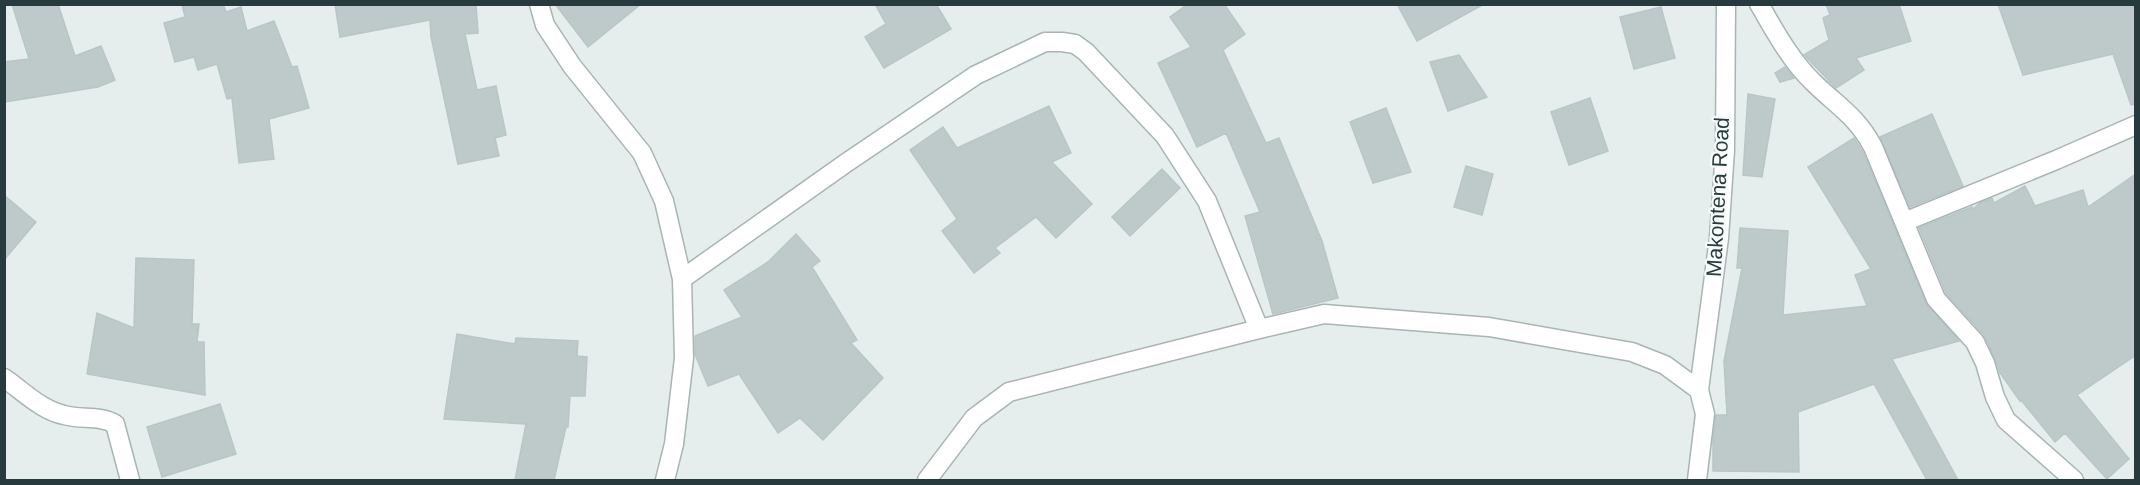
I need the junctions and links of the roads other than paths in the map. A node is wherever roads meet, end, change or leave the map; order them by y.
1 (539, 4) edge
2 (1726, 4) edge
3 (1759, 4) edge
4 (2136, 124) edge
5 (1904, 222) junction
6 (682, 279) junction
7 (1259, 329) junction
8 (4, 378) edge
9 (1699, 390) junction
10 (130, 480) edge
11 (665, 480) edge
12 (927, 480) edge
13 (1697, 480) edge
14 (2074, 480) edge

1 - 6 street
2 - 9 street, Makontena Road
3 - 5 street
4 - 5 street
5 - 14 street
6 - 7 street
6 - 11 street
7 - 9 street
7 - 12 street
8 - 10 street
9 - 13 street, Makontena Road

